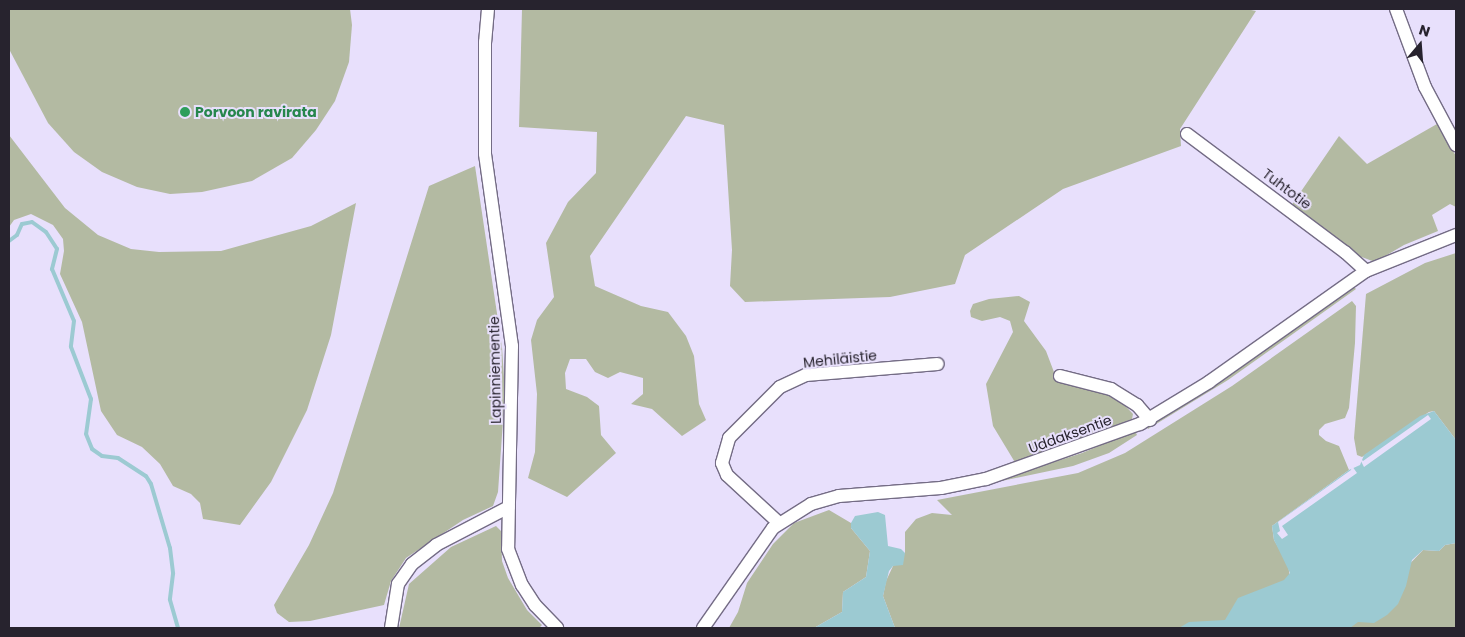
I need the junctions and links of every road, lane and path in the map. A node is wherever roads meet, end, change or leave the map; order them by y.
1 (488, 9) edge
2 (1396, 9) edge
3 (1188, 134) dead end
4 (1456, 145) edge
5 (1456, 235) edge
6 (1366, 271) junction
7 (938, 364) dead end
8 (1060, 376) dead end
9 (1150, 420) junction
10 (509, 507) junction
11 (780, 523) junction
12 (391, 628) edge
13 (557, 628) edge
14 (703, 628) edge

1 - 10 street, Lapinniementie
2 - 4 street
3 - 6 street, Tuhtotie
5 - 6 street, Uddaksentie
6 - 9 street, Uddaksentie
7 - 11 street, Mehiläistie
8 - 9 street
9 - 11 street, Uddaksentie
10 - 12 street
10 - 13 street, Lapinniementie
11 - 14 street, Uddaksentie

